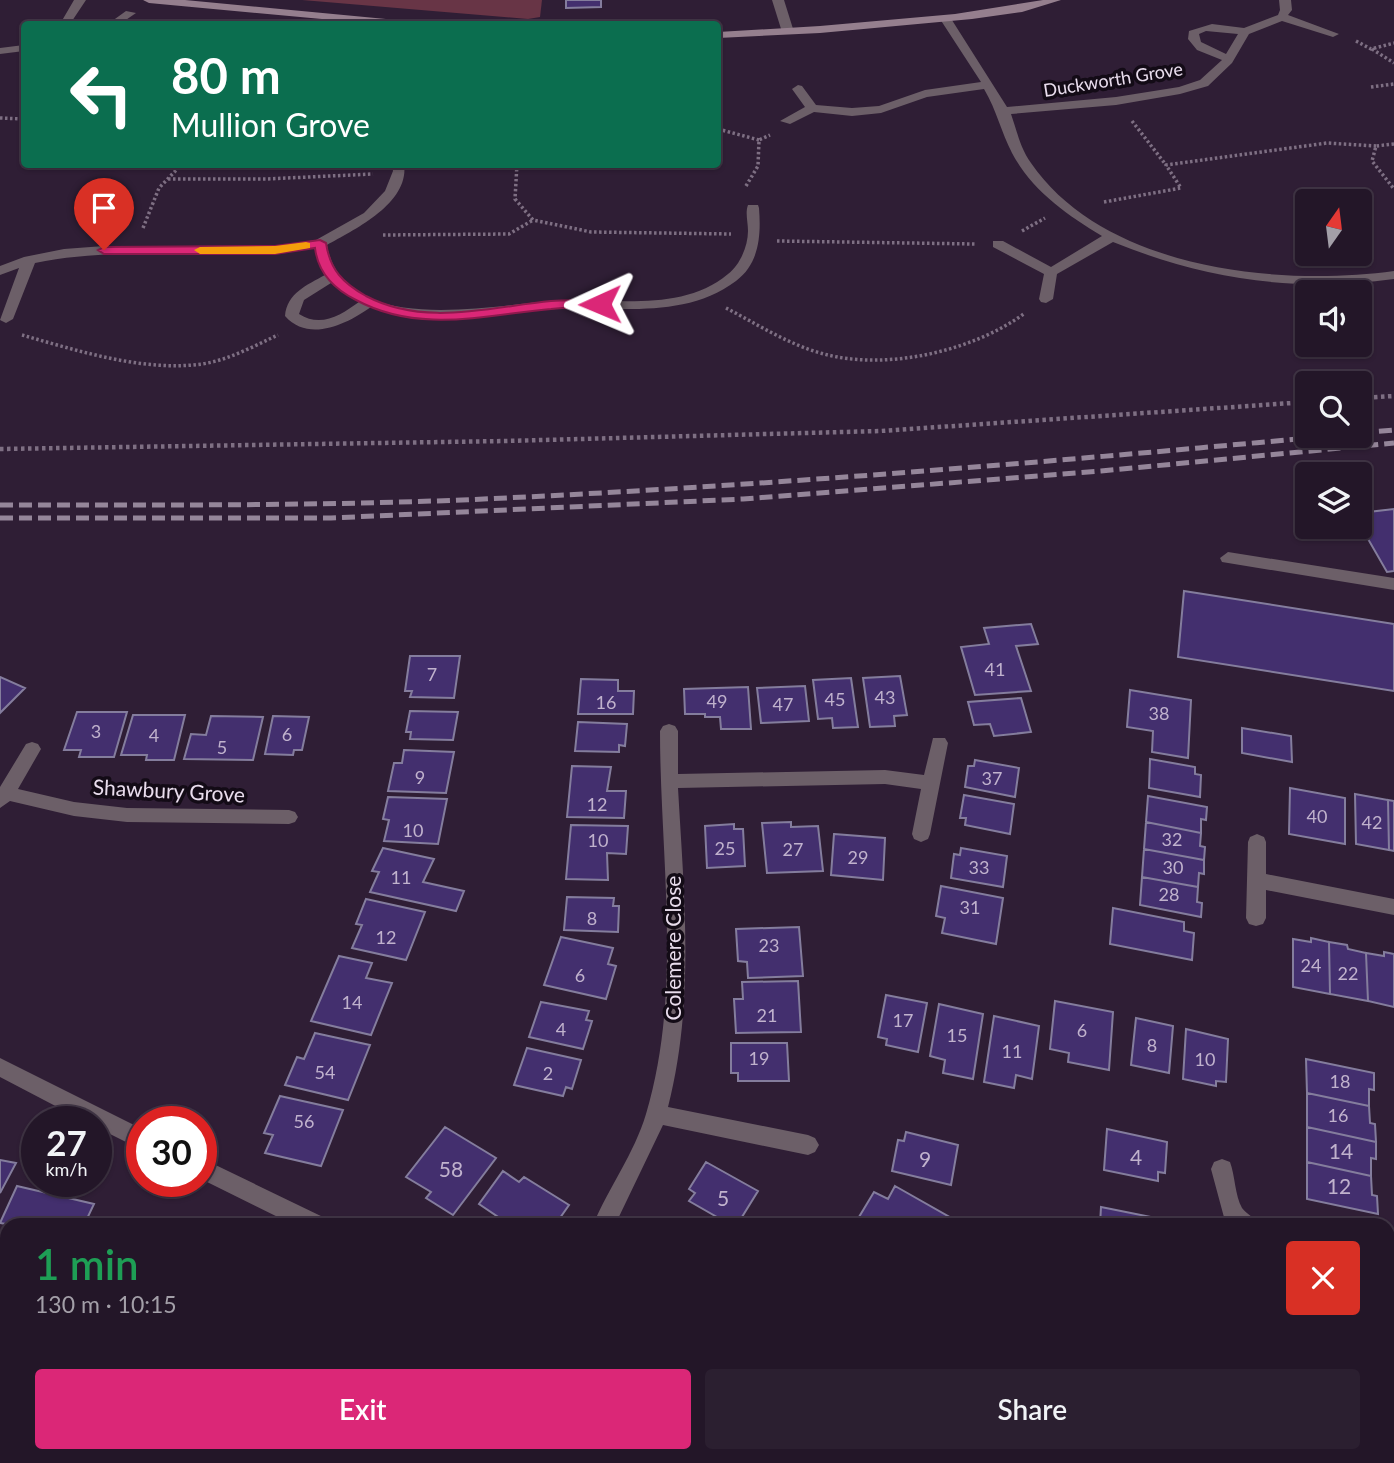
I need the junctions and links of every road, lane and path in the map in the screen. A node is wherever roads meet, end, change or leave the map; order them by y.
1 (80, 0) edge
2 (149, 0) edge
3 (778, 0) edge
4 (1055, 0) edge
5 (1285, 0) edge
6 (130, 13) dead end
7 (1282, 17) junction
8 (946, 19) junction
9 (67, 21) edge
10 (118, 21) edge
11 (374, 21) edge
12 (1245, 32) junction
13 (789, 33) junction
14 (1333, 34) joint
15 (721, 35) edge
16 (1394, 43) edge
17 (21, 48) edge
18 (1371, 48) junction
19 (0, 51) edge
20 (1229, 58) junction
21 (1394, 63) edge
22 (1394, 83) edge
23 (986, 85) junction
24 (1371, 87) dead end
25 (798, 89) dead end
26 (1116, 101) junction
27 (812, 108) junction
28 (1004, 111) junction
29 (0, 118) edge
30 (21, 119) edge
31 (786, 121) joint
32 (721, 130) edge
33 (759, 140) junction
34 (1394, 144) edge
35 (1376, 146) junction
36 (1166, 165) junction
37 (178, 168) edge
38 (399, 168) edge
39 (517, 168) edge
40 (168, 179) junction
41 (1394, 190) edge
42 (752, 208) joint
43 (1068, 209) junction
44 (533, 220) junction
45 (341, 232) junction
46 (1111, 237) junction
47 (754, 241) junction
48 (320, 243) junction
49 (998, 244) junction
50 (134, 251) junction
51 (29, 260) junction
52 (0, 271) edge
53 (1051, 272) junction
54 (1394, 275) edge
55 (332, 277) junction
56 (700, 296) junction
57 (1046, 299) joint
58 (368, 302) junction
59 (6, 319) dead end
60 (300, 323) junction
61 (20, 334) dead end
62 (1394, 396) edge
63 (1372, 397) edge
64 (1295, 403) edge
65 (0, 449) edge
66 (1228, 558) dead end
67 (1394, 584) edge
68 (669, 731) dead end
69 (939, 743) dead end
70 (32, 750) dead end
71 (669, 781) junction
72 (931, 783) junction
73 (3, 797) edge
74 (289, 817) dead end
75 (920, 834) dead end
76 (1257, 842) dead end
77 (1256, 880) junction
78 (1394, 907) edge
79 (1256, 918) dead end
80 (0, 1067) edge
81 (656, 1114) junction
82 (126, 1132) edge
83 (807, 1145) dead end
84 (1222, 1169) dead end
85 (217, 1176) edge
86 (296, 1218) edge
87 (608, 1218) edge
88 (1239, 1218) edge

1 - 9 street
2 - 11 street
3 - 13 street
4 - 8 street
5 - 7 street
6 - 10 street
7 - 12 street
7 - 14 street
8 - 13 street
8 - 23 street
12 - 20 street, Duckworth Grove
12 - 20 street
13 - 15 street
14 - 18 path
16 - 18 path
17 - 19 street
18 - 21 path
20 - 26 street, Duckworth Grove
22 - 24 path
23 - 27 street
23 - 28 street
25 - 27 street
26 - 28 street, Duckworth Grove
26 - 36 path
27 - 31 street
28 - 43 street
29 - 30 path
31 - 33 path
32 - 33 path
33 - 42 path
34 - 35 path
35 - 36 path
35 - 41 path
36 - 43 path
37 - 40 path
38 - 40 path
38 - 45 street
39 - 44 path
40 - 50 path
42 - 47 street
43 - 46 street
43 - 49 path
44 - 45 path
44 - 47 path
45 - 48 street
46 - 53 street
46 - 54 street
47 - 49 path
47 - 56 street
48 - 50 street
48 - 55 street
49 - 53 street
50 - 51 street
51 - 52 street
51 - 59 street
53 - 57 street
55 - 58 street
55 - 60 street
56 - 57 path
56 - 58 street
58 - 60 street
60 - 61 path
62 - 63 path
64 - 65 path
66 - 67 street
68 - 71 street, Colemere Close
69 - 72 street
70 - 73 street, Shawbury Grove
71 - 72 street
71 - 81 street, Colemere Close
72 - 75 street
73 - 74 street, Shawbury Grove
76 - 77 street
77 - 78 street
77 - 79 street
80 - 82 street
81 - 83 street
81 - 87 street, Colemere Close
84 - 88 street
85 - 86 street

